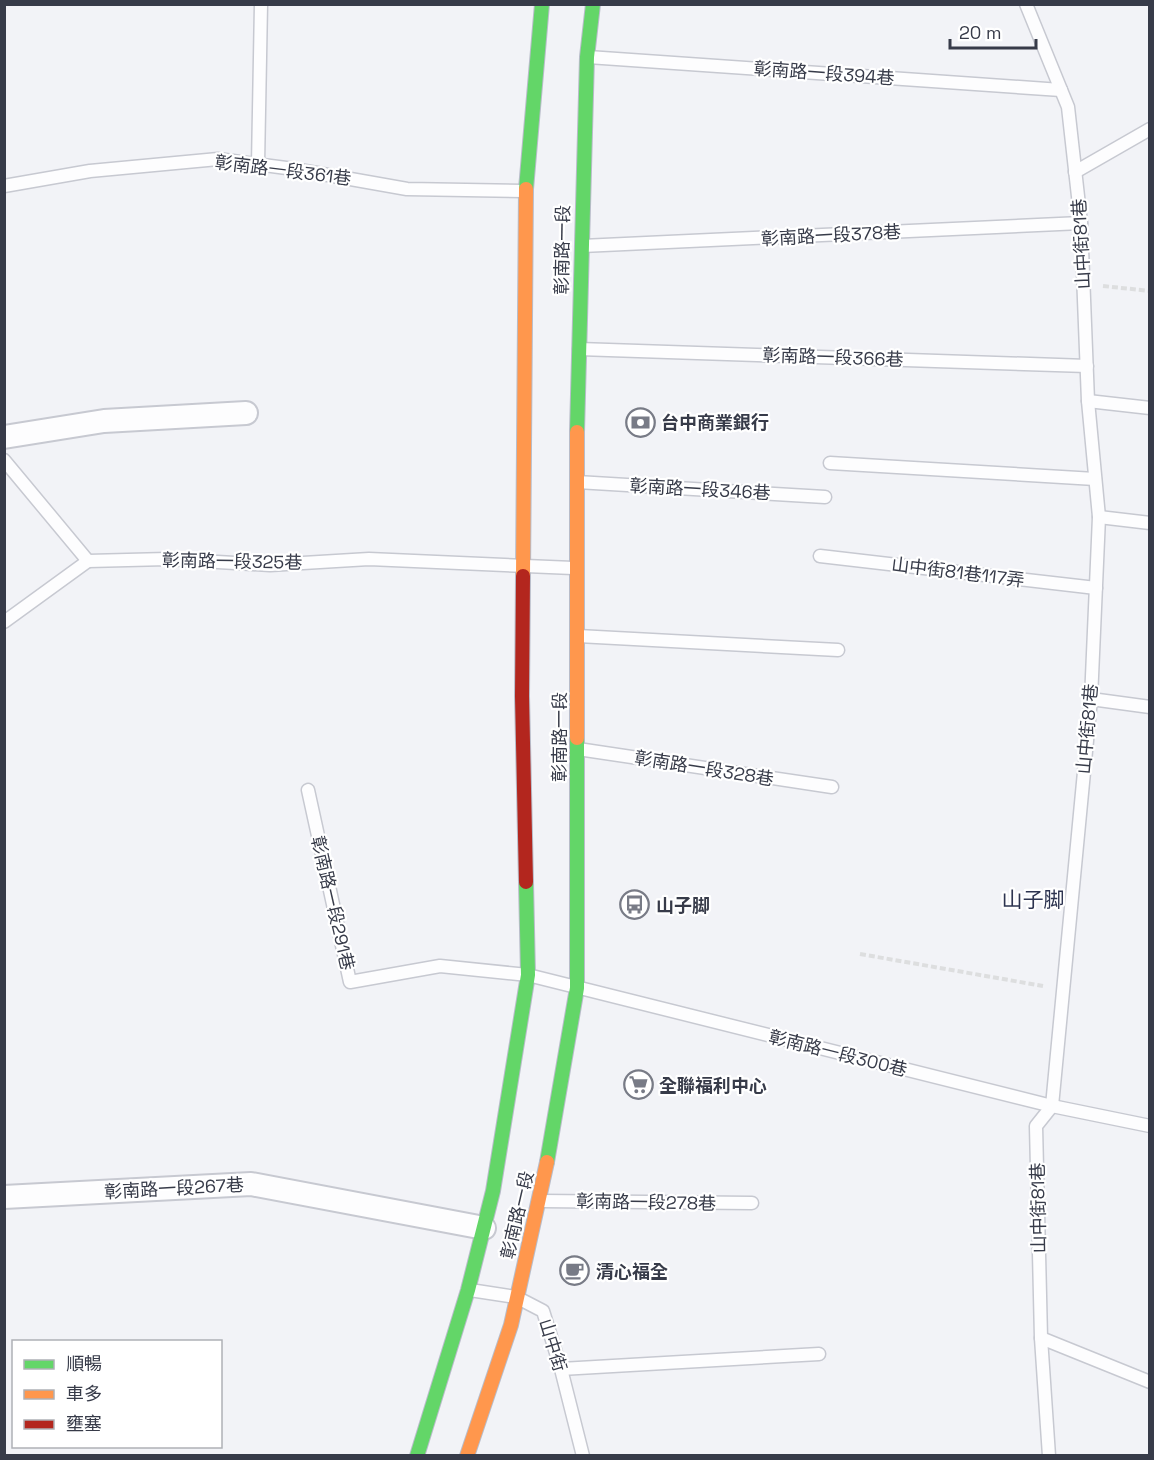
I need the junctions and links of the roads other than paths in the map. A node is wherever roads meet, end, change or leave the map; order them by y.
1 (261, 4) edge
2 (542, 4) edge
3 (593, 4) edge
4 (1026, 4) edge
5 (587, 57) junction
6 (1061, 90) junction
7 (1149, 129) edge
8 (258, 164) junction
9 (1075, 172) junction
10 (4, 186) edge
11 (526, 192) junction
12 (1081, 223) junction
13 (580, 246) junction
14 (579, 348) junction
15 (1087, 366) junction
16 (1088, 401) junction
17 (1149, 408) edge
18 (246, 413) dead end
19 (4, 438) edge
20 (4, 460) edge
21 (830, 463) dead end
22 (1095, 479) junction
23 (576, 482) junction
24 (825, 497) dead end
25 (1100, 517) junction
26 (1149, 522) edge
27 (820, 556) dead end
28 (88, 561) junction
29 (523, 565) junction
30 (578, 568) junction
31 (1096, 588) junction
32 (4, 622) edge
33 (578, 636) junction
34 (838, 650) dead end
35 (1091, 699) junction
36 (1149, 707) edge
37 (577, 748) junction
38 (832, 787) dead end
39 (308, 790) dead end
40 (528, 975) junction
41 (577, 988) junction
42 (1052, 1106) junction
43 (1149, 1125) edge
44 (4, 1197) edge
45 (540, 1201) junction
46 (752, 1203) dead end
47 (484, 1228) junction
48 (468, 1290) junction
49 (516, 1297) junction
50 (1041, 1338) junction
51 (819, 1354) dead end
52 (561, 1369) junction
53 (1149, 1382) edge
54 (417, 1455) edge
55 (466, 1455) edge
56 (583, 1455) edge
57 (1049, 1455) edge

1 - 8 lane
2 - 11 main road, 彰南路一段
3 - 5 main road, 彰南路一段
4 - 6 lane, 山中街81巷
5 - 6 lane, 彰南路一段394巷
5 - 13 main road, 彰南路一段
6 - 9 lane, 山中街81巷
7 - 9 lane
8 - 10 lane, 彰南路一段361巷
8 - 11 lane, 彰南路一段361巷
9 - 12 lane, 山中街81巷
11 - 29 main road, 彰南路一段
12 - 13 lane, 彰南路一段378巷
12 - 15 lane, 山中街81巷
13 - 14 main road, 彰南路一段
14 - 15 lane, 彰南路一段366巷
14 - 23 main road, 彰南路一段
15 - 16 lane, 山中街81巷
16 - 17 lane
16 - 22 lane, 山中街81巷
18 - 19 street
20 - 28 lane
21 - 22 lane
22 - 25 lane, 山中街81巷
23 - 24 lane, 彰南路一段346巷
23 - 30 main road, 彰南路一段
25 - 26 lane
25 - 31 lane, 山中街81巷
27 - 31 lane, 山中街81巷117弄
28 - 29 lane, 彰南路一段325巷
28 - 32 lane
29 - 30 lane, 彰南路一段325巷
29 - 40 main road, 彰南路一段
30 - 33 main road, 彰南路一段
31 - 35 lane, 山中街81巷
33 - 34 lane
33 - 37 main road, 彰南路一段
35 - 36 lane
35 - 42 lane, 山中街81巷
37 - 38 lane, 彰南路一段328巷
37 - 41 main road, 彰南路一段
39 - 40 lane, 彰南路一段291巷
40 - 41 lane, 彰南路一段300巷
40 - 47 main road, 彰南路一段
41 - 42 lane, 彰南路一段300巷
41 - 45 main road, 彰南路一段
42 - 43 lane, 彰南路一段300巷
42 - 50 lane, 山中街81巷
44 - 47 street, 彰南路一段267巷
45 - 46 lane, 彰南路一段278巷
45 - 49 main road, 彰南路一段
47 - 48 main road, 彰南路一段
48 - 49 lane, 山中街
48 - 54 main road, 彰南路一段
49 - 52 lane, 山中街
49 - 55 main road, 彰南路一段
50 - 53 lane
50 - 57 lane, 山中街81巷
51 - 52 lane
52 - 56 lane, 山中街

